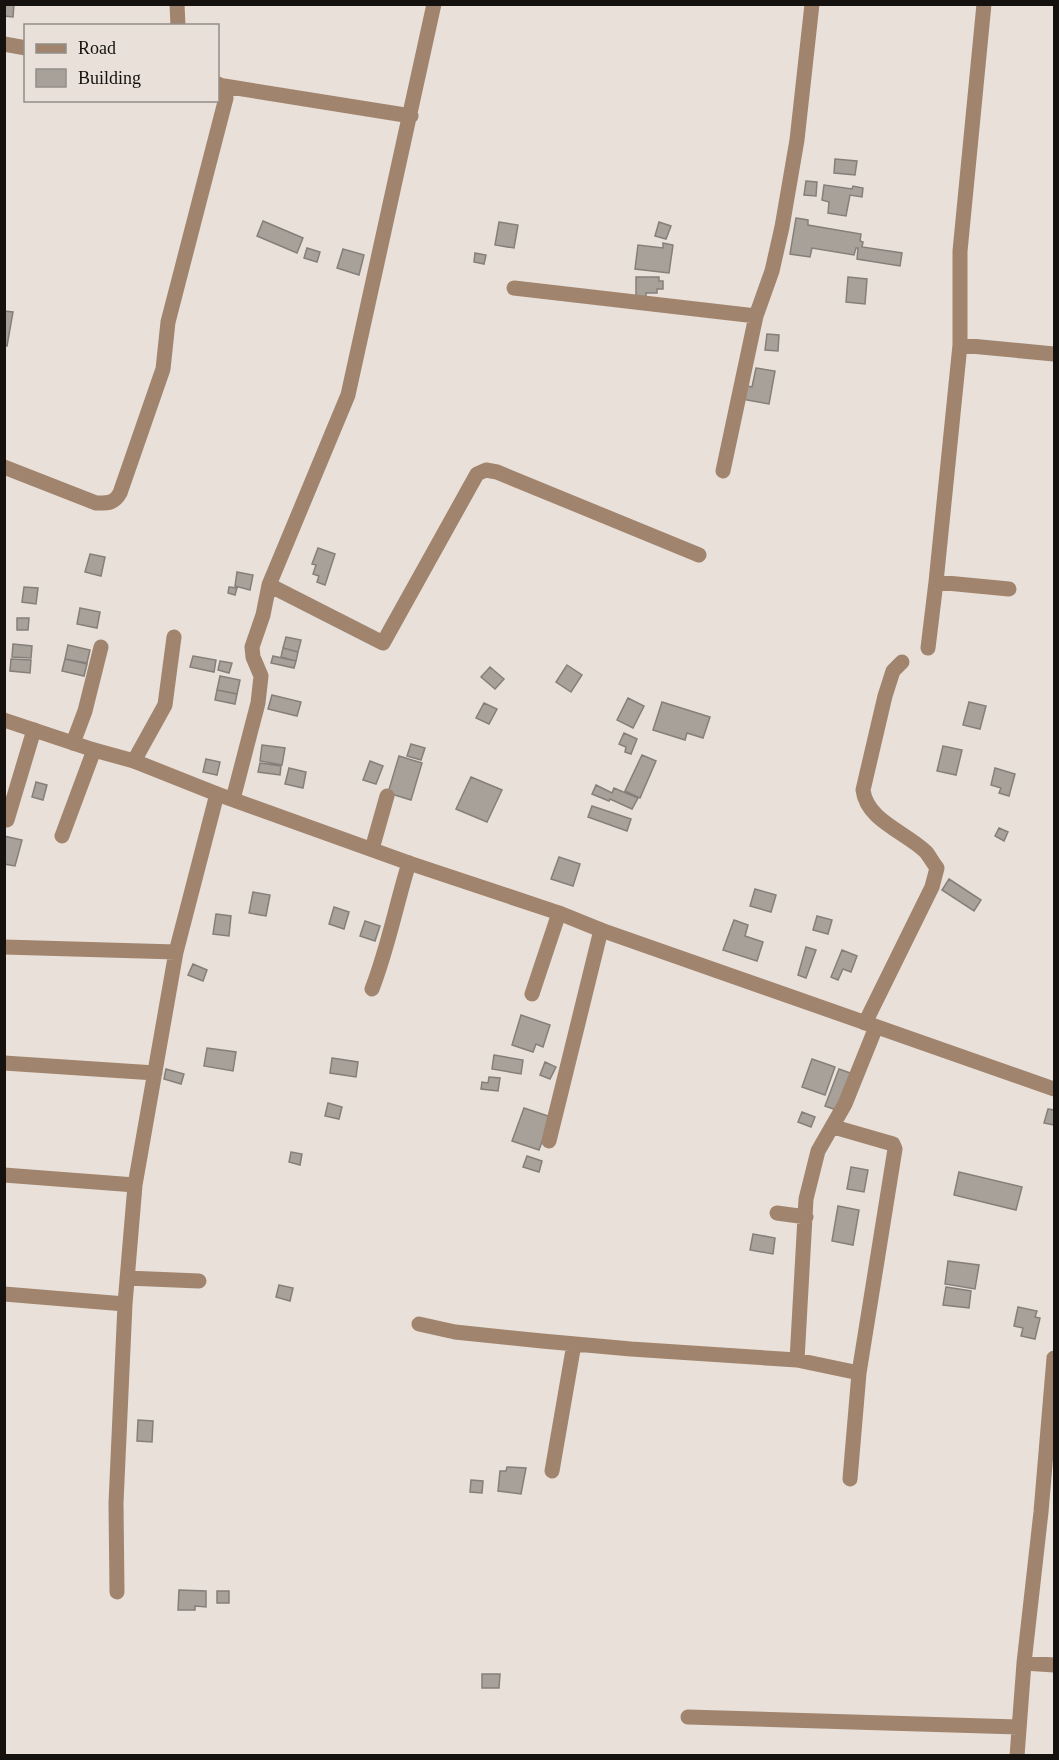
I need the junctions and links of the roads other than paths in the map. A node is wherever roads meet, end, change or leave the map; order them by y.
1 (177, 4) edge
2 (434, 4) edge
3 (812, 4) edge
4 (984, 4) edge
5 (178, 24) edge
6 (4, 44) edge
7 (24, 48) edge
8 (220, 85) edge
9 (411, 116) junction
10 (514, 288) dead end
11 (756, 316) junction
12 (960, 345) junction
13 (1054, 354) edge
14 (4, 467) edge
15 (723, 471) dead end
16 (699, 555) dead end
17 (936, 582) junction
18 (268, 585) junction
19 (1009, 590) dead end
20 (174, 637) dead end
21 (101, 647) dead end
22 (928, 648) dead end
23 (902, 662) dead end
24 (4, 720) edge
25 (34, 730) junction
26 (74, 743) junction
27 (94, 750) junction
28 (134, 761) junction
29 (217, 794) junction
30 (387, 796) dead end
31 (233, 799) junction
32 (7, 820) dead end
33 (62, 836) dead end
34 (372, 849) junction
35 (409, 863) junction
36 (560, 913) junction
37 (601, 930) junction
38 (4, 947) edge
39 (176, 952) junction
40 (372, 989) dead end
41 (532, 994) dead end
42 (870, 1025) junction
43 (4, 1063) edge
44 (155, 1073) junction
45 (1054, 1089) edge
46 (834, 1127) junction
47 (549, 1141) dead end
48 (4, 1175) edge
49 (135, 1185) junction
50 (777, 1213) dead end
51 (806, 1217) junction
52 (127, 1278) junction
53 (199, 1281) dead end
54 (4, 1294) edge
55 (125, 1304) junction
56 (419, 1324) dead end
57 (574, 1344) junction
58 (1054, 1358) edge
59 (797, 1360) junction
60 (860, 1373) junction
61 (552, 1471) dead end
62 (850, 1479) dead end
63 (117, 1592) dead end
64 (1024, 1663) junction
65 (1054, 1665) edge
66 (688, 1717) dead end
67 (1019, 1727) junction
68 (1017, 1755) edge

1 - 5 street
2 - 9 street
3 - 11 street
4 - 12 street
6 - 7 street
8 - 9 street
8 - 14 street
9 - 18 street
10 - 11 street
11 - 15 street
12 - 13 street
12 - 17 street
16 - 18 street
17 - 19 street
17 - 22 street
18 - 31 street
20 - 28 street
21 - 26 street
23 - 42 street
24 - 25 street
25 - 26 street
25 - 32 street
26 - 27 street
27 - 28 street
27 - 33 street
28 - 29 street
29 - 31 street
29 - 39 street
30 - 34 street
31 - 34 street
34 - 35 street
35 - 36 street
35 - 40 street
36 - 37 street
36 - 41 street
37 - 42 street
37 - 47 street
38 - 39 street
39 - 44 street
42 - 45 street
42 - 46 street
43 - 44 street
44 - 49 street
46 - 51 street
46 - 60 street
48 - 49 street
49 - 52 street
50 - 51 street
51 - 59 street
52 - 53 street
52 - 55 street
54 - 55 street
55 - 63 street
56 - 57 street
57 - 59 street
57 - 61 street
58 - 64 street
59 - 60 street
60 - 62 street
64 - 65 street
64 - 67 street
66 - 67 street
67 - 68 street

